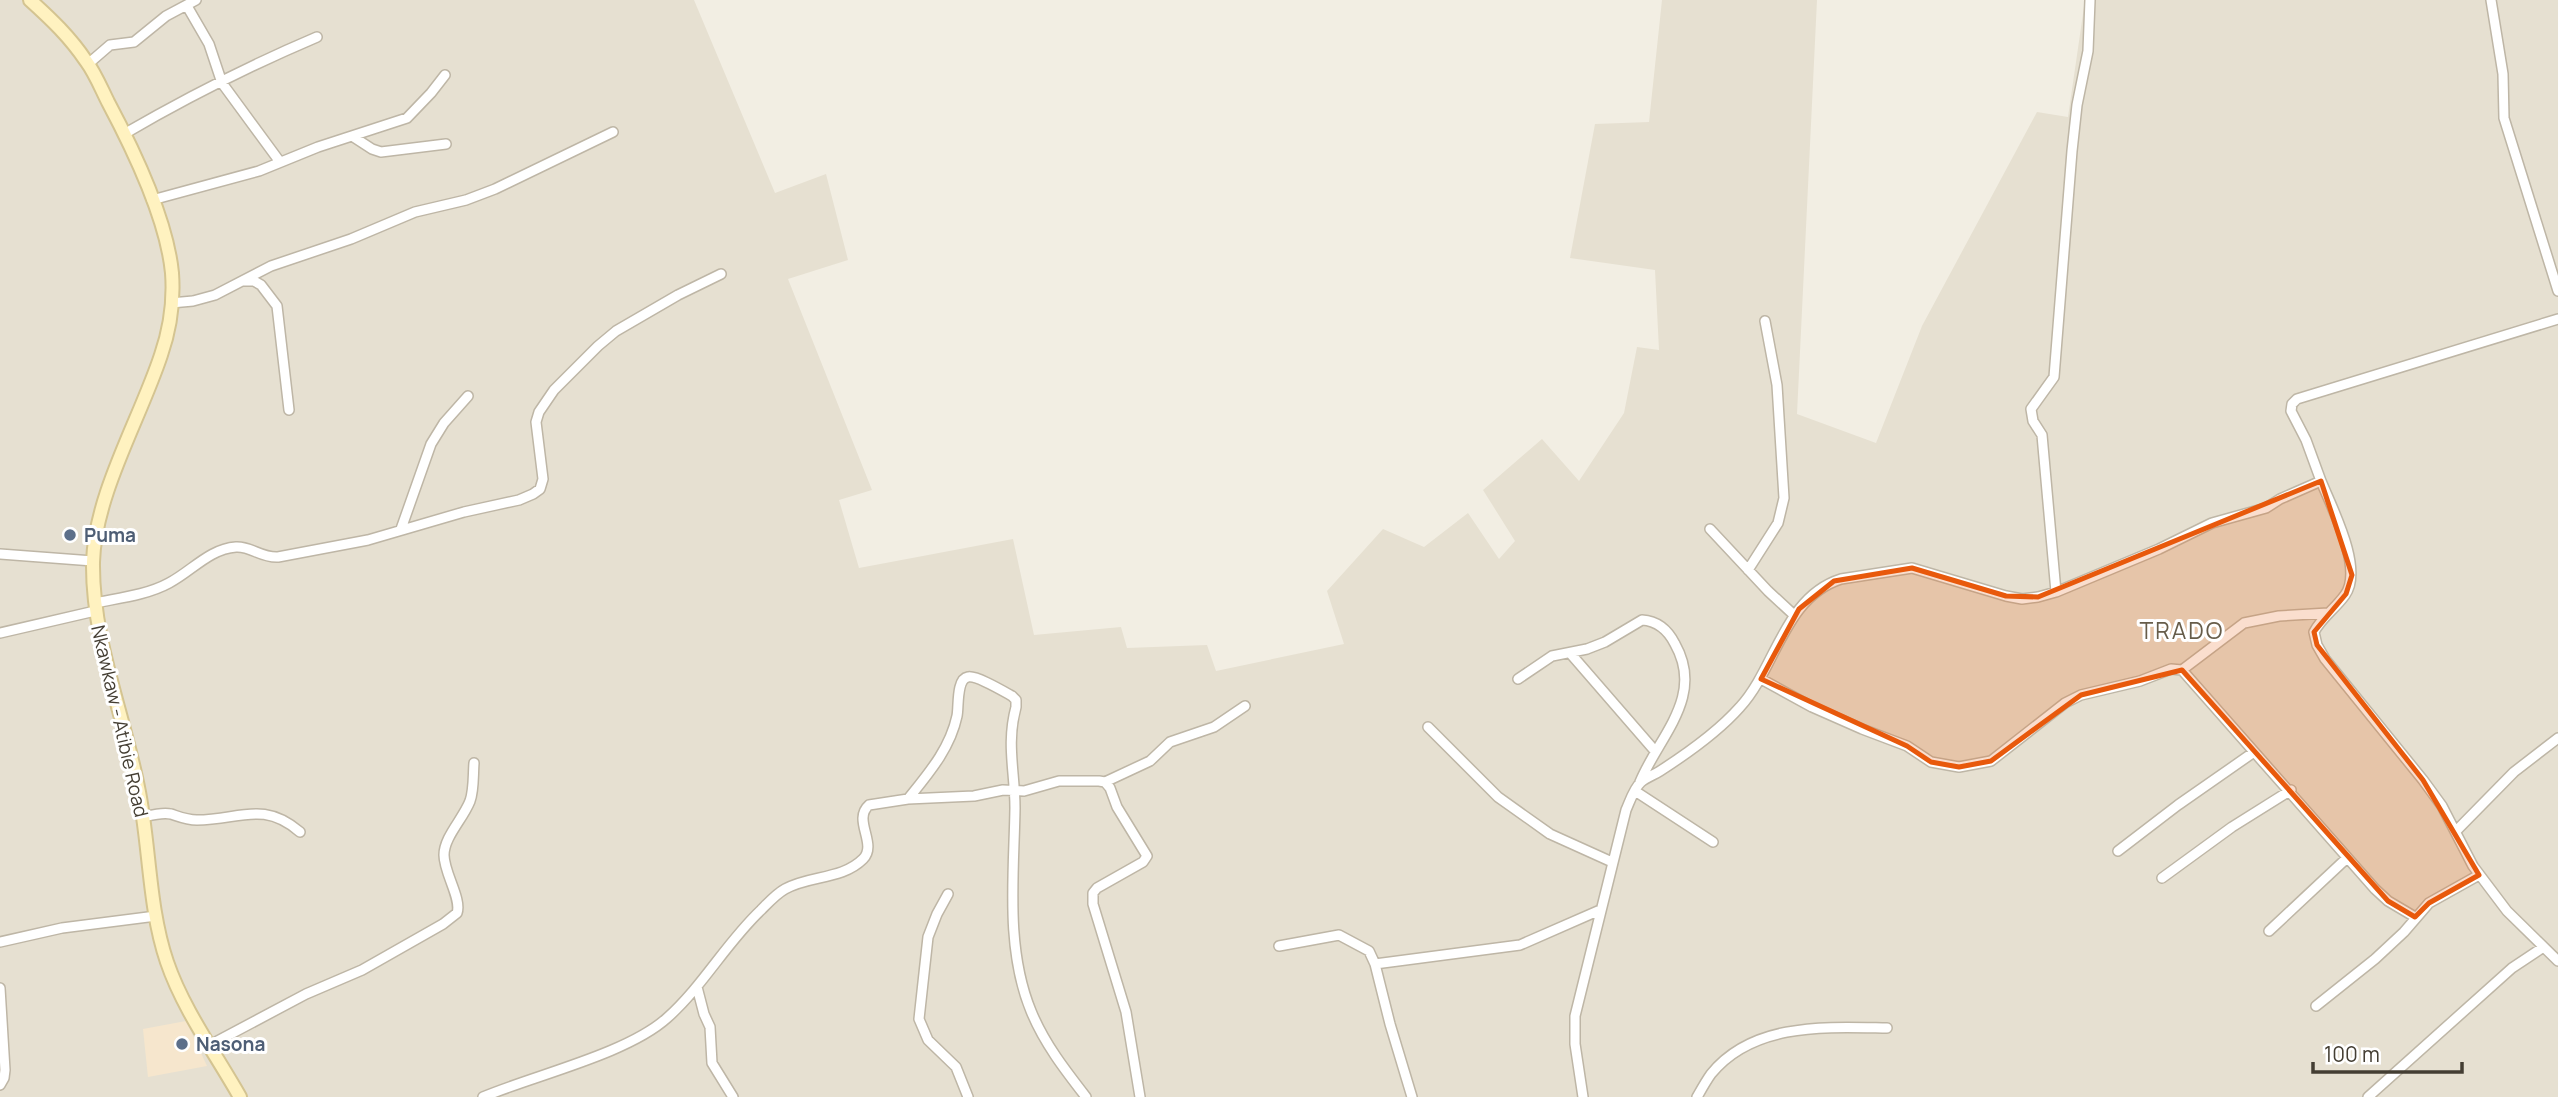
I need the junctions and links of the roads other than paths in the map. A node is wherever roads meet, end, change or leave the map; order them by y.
1 (30, 0) edge
2 (196, 0) edge
3 (2090, 0) edge
4 (2491, 0) edge
5 (187, 6) junction
6 (317, 37) dead end
7 (88, 64) junction
8 (445, 75) dead end
9 (222, 83) junction
10 (613, 132) dead end
11 (124, 134) junction
12 (352, 136) junction
13 (446, 144) dead end
14 (280, 162) junction
15 (152, 200) junction
16 (721, 274) dead end
17 (243, 282) junction
18 (2558, 291) edge
19 (172, 303) junction
20 (2558, 319) edge
21 (1765, 321) dead end
22 (468, 396) dead end
23 (289, 410) dead end
24 (2321, 481) junction
25 (401, 529) junction
26 (1710, 529) dead end
27 (0, 554) edge
28 (93, 561) junction
29 (1748, 570) junction
30 (2056, 592) junction
31 (95, 607) junction
32 (2330, 613) junction
33 (1794, 615) junction
34 (0, 633) edge
35 (1570, 653) junction
36 (2182, 670) junction
37 (1518, 679) dead end
38 (1761, 679) junction
39 (1245, 706) dead end
40 (1428, 727) dead end
41 (2558, 738) edge
42 (1655, 751) junction
43 (2254, 752) junction
44 (474, 763) dead end
45 (1105, 782) junction
46 (1637, 787) junction
47 (2291, 790) junction
48 (1014, 792) junction
49 (908, 799) junction
50 (144, 817) junction
51 (2456, 831) junction
52 (300, 832) dead end
53 (1713, 842) dead end
54 (2118, 851) dead end
55 (2347, 858) junction
56 (1612, 862) junction
57 (2479, 874) junction
58 (2162, 878) dead end
59 (948, 894) dead end
60 (1601, 910) junction
61 (156, 916) junction
62 (2415, 917) junction
63 (2269, 931) dead end
64 (0, 942) edge
65 (1279, 946) dead end
66 (2542, 948) junction
67 (2558, 961) edge
68 (1376, 964) junction
69 (0, 988) edge
70 (697, 988) junction
71 (2316, 1006) dead end
72 (1887, 1028) dead end
73 (210, 1045) junction
74 (0, 1085) edge
75 (240, 1097) edge
76 (483, 1097) edge
77 (733, 1097) edge
78 (968, 1097) edge
79 (1086, 1097) edge
80 (1140, 1097) edge
81 (1412, 1097) edge
82 (1583, 1097) edge
83 (1697, 1097) edge
84 (2368, 1097) edge

1 - 7 main road, Nkawkaw - Atibie Road
2 - 5 street
3 - 30 street
4 - 18 street
5 - 7 street
5 - 9 street
6 - 9 street
7 - 11 main road, Nkawkaw - Atibie Road
8 - 12 street
9 - 11 street
9 - 14 street
10 - 17 street
11 - 15 main road, Nkawkaw - Atibie Road
12 - 13 street
12 - 14 street
14 - 15 street
15 - 19 main road, Nkawkaw - Atibie Road
16 - 25 street
17 - 19 street
17 - 23 street
19 - 28 main road, Nkawkaw - Atibie Road
20 - 24 street
21 - 29 street
22 - 25 street
24 - 30 street
24 - 32 street
25 - 31 street
26 - 29 street
27 - 28 street
28 - 31 main road, Nkawkaw - Atibie Road
29 - 33 street
30 - 33 street
31 - 34 street
31 - 50 main road, Nkawkaw - Atibie Road
32 - 36 street
32 - 51 street
33 - 38 street
35 - 37 street
35 - 42 street
35 - 42 street
36 - 38 street
36 - 43 street
38 - 46 street
39 - 45 street
40 - 56 street
41 - 51 street
42 - 46 street
43 - 47 street
43 - 54 street
44 - 73 street
45 - 48 street
45 - 80 street
46 - 53 street
46 - 56 street
47 - 55 street
47 - 58 street
48 - 49 street
48 - 49 street
48 - 79 street
49 - 70 street
50 - 52 street
50 - 61 main road, Nkawkaw - Atibie Road
51 - 57 street
55 - 62 street
55 - 63 street
56 - 60 street
57 - 62 street
57 - 66 street
59 - 78 street
60 - 68 street
60 - 82 street
61 - 64 street
61 - 73 main road, Nkawkaw - Atibie Road
62 - 71 street
65 - 68 street
66 - 67 street
66 - 84 street
68 - 81 street
69 - 74 street
70 - 76 street
70 - 77 street
72 - 83 street
73 - 75 main road, Nkawkaw - Atibie Road

